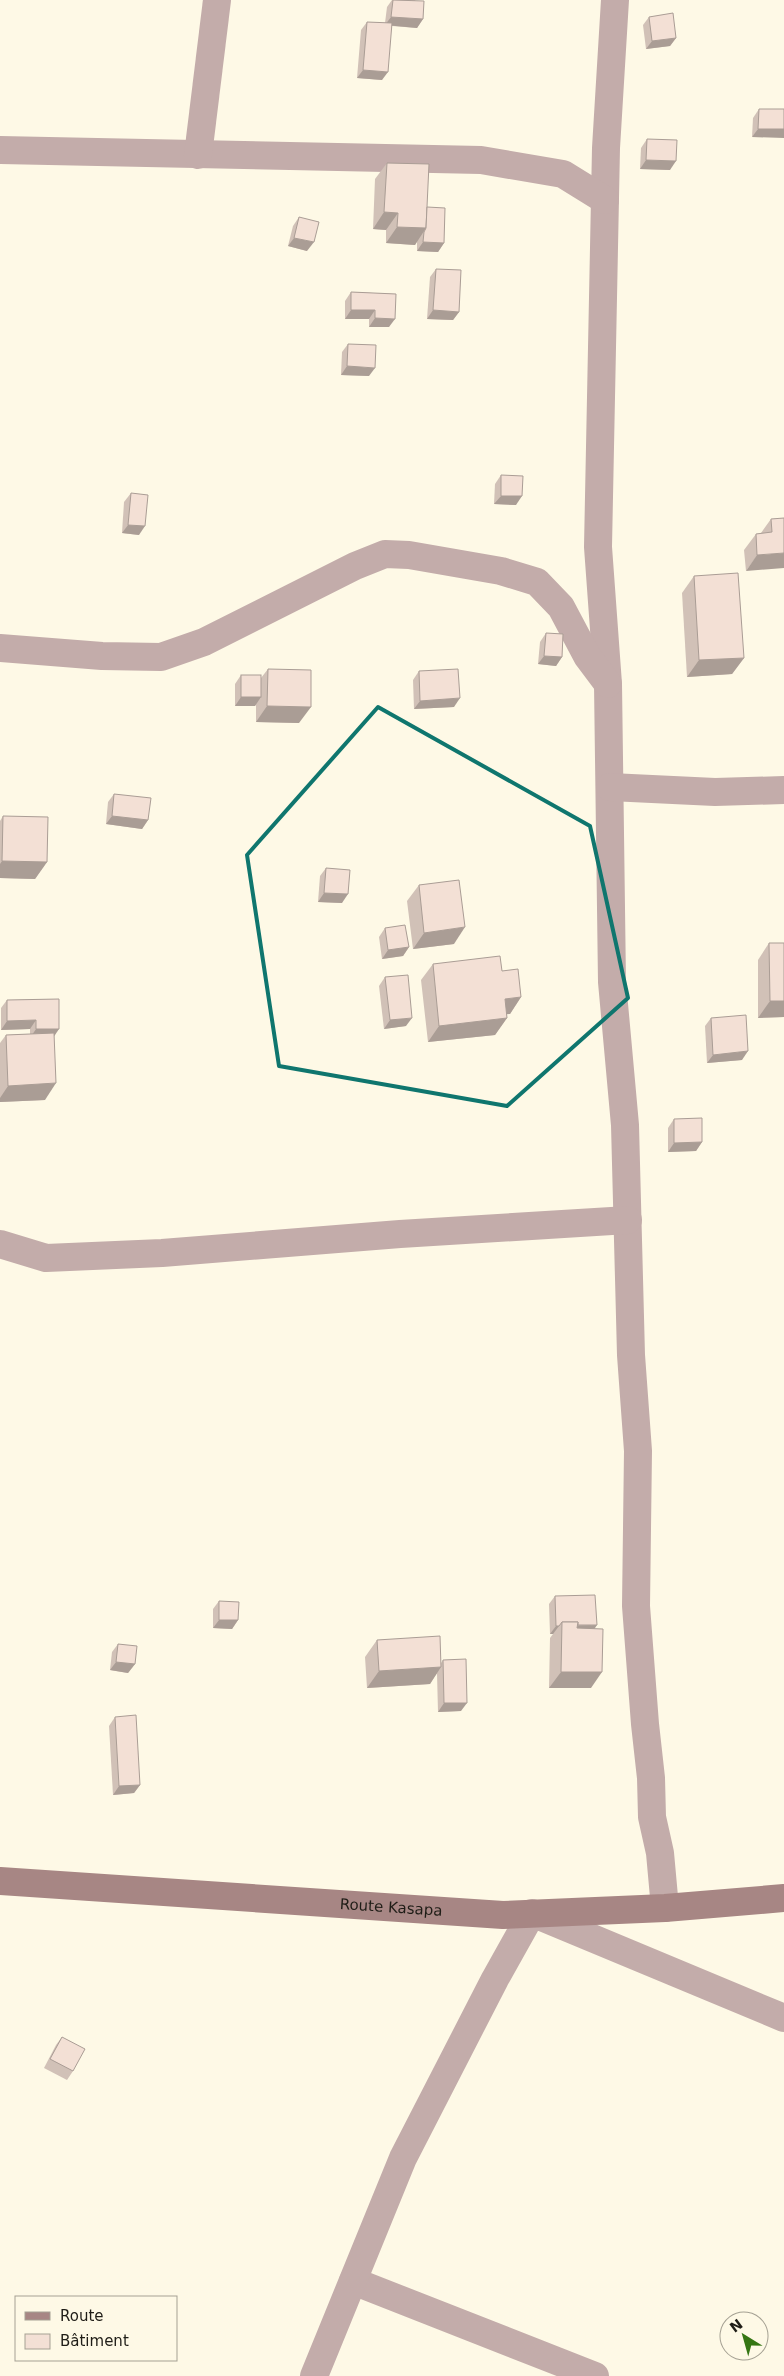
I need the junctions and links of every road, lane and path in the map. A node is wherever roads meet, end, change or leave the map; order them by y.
1 (217, 0) edge
2 (615, 0) edge
3 (0, 150) edge
4 (198, 155) junction
5 (605, 200) junction
6 (0, 648) edge
7 (608, 684) junction
8 (610, 787) junction
9 (784, 790) edge
10 (628, 1220) junction
11 (0, 1244) edge
12 (0, 1881) edge
13 (784, 1898) edge
14 (665, 1908) junction
15 (532, 1914) junction
16 (784, 2018) edge
17 (352, 2281) junction
18 (314, 2376) edge
19 (595, 2376) edge

1 - 4 street
2 - 5 street
3 - 4 street
4 - 5 street
5 - 7 street
6 - 7 street
7 - 8 street
8 - 9 street
8 - 10 street
10 - 11 street
10 - 14 street
12 - 15 main road, Route Kasapa
13 - 14 main road, Route Kasapa
14 - 15 main road, Route Kasapa
15 - 16 street
15 - 17 street
17 - 18 street
17 - 19 street

